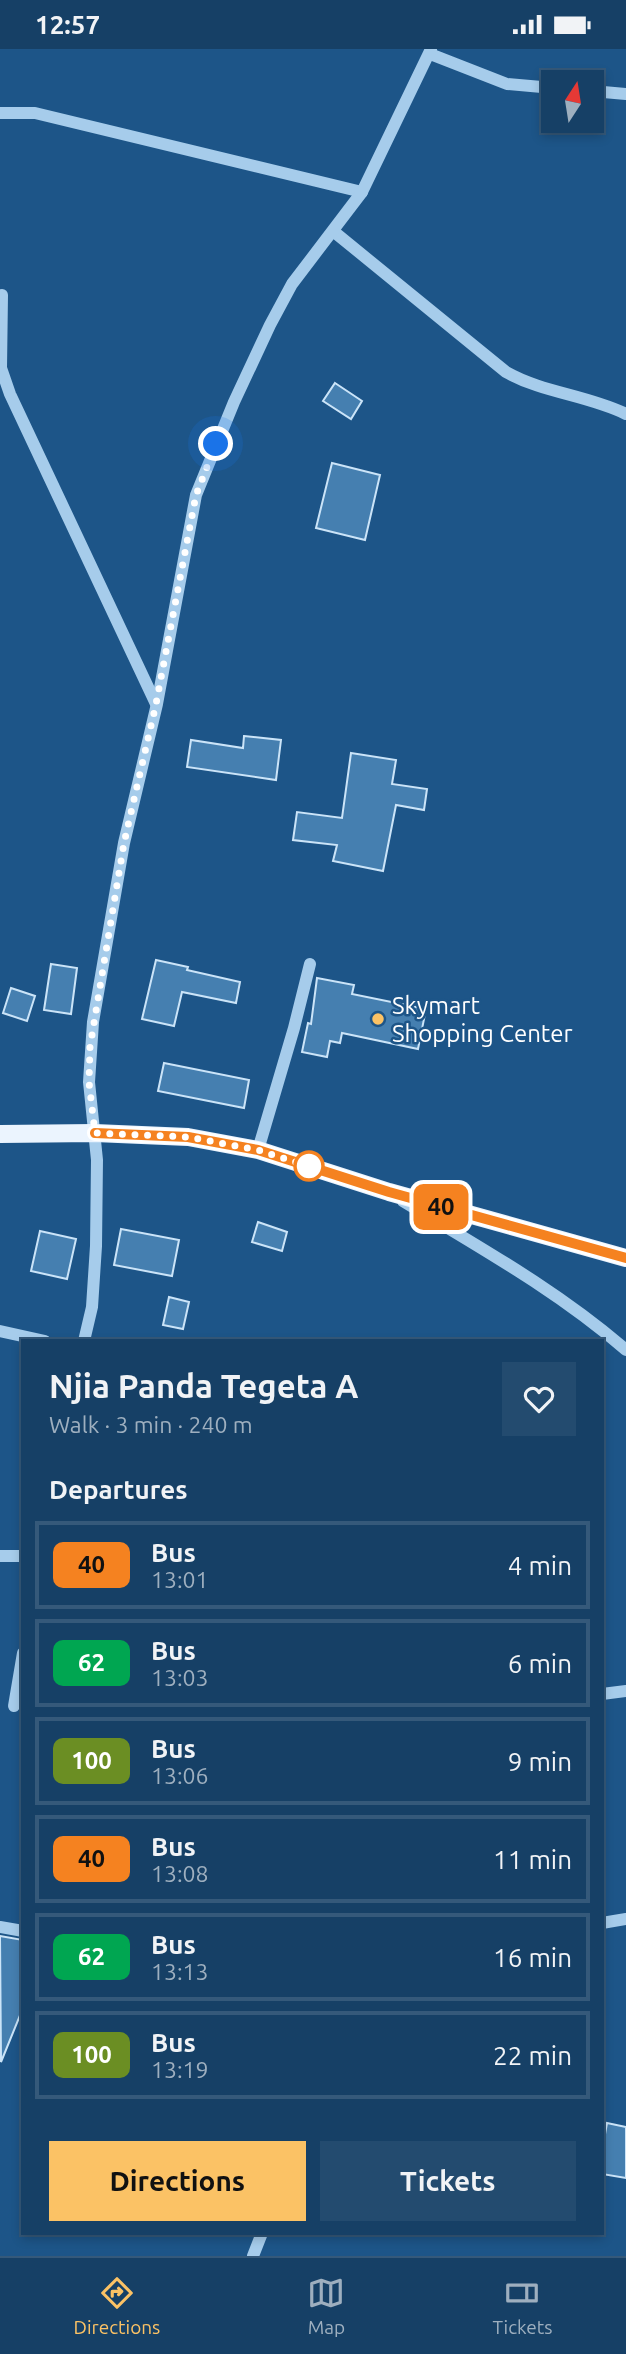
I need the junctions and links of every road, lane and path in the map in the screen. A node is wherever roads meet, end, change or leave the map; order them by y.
1 (431, 52) edge
2 (541, 87) edge
3 (604, 92) edge
4 (626, 94) edge
5 (0, 113) edge
6 (362, 192) junction
7 (333, 231) junction
8 (2, 295) dead end
9 (626, 414) edge
10 (156, 704) junction
11 (310, 964) dead end
12 (95, 1133) junction
13 (0, 1134) edge
14 (258, 1150) junction
15 (389, 1192) junction
16 (626, 1258) edge
17 (0, 1331) edge
18 (36, 1339) edge
19 (84, 1339) edge
20 (626, 1350) edge
21 (0, 1556) edge
22 (21, 1556) edge
23 (21, 1665) edge
24 (626, 1691) edge
25 (604, 1694) edge
26 (14, 1706) dead end
27 (626, 1919) edge
28 (604, 1923) edge
29 (0, 1927) edge
30 (21, 1931) edge
31 (261, 2235) edge
32 (253, 2256) edge

1 - 2 street
1 - 6 street
3 - 4 street
5 - 6 street
6 - 7 street
7 - 9 street
7 - 10 street
8 - 10 street
10 - 12 street
11 - 14 street
12 - 13 main road
12 - 14 main road
12 - 19 street
14 - 15 main road
15 - 16 main road
15 - 20 street
17 - 18 street
21 - 22 street
23 - 26 street
24 - 25 street
27 - 28 street
29 - 30 street
31 - 32 street

